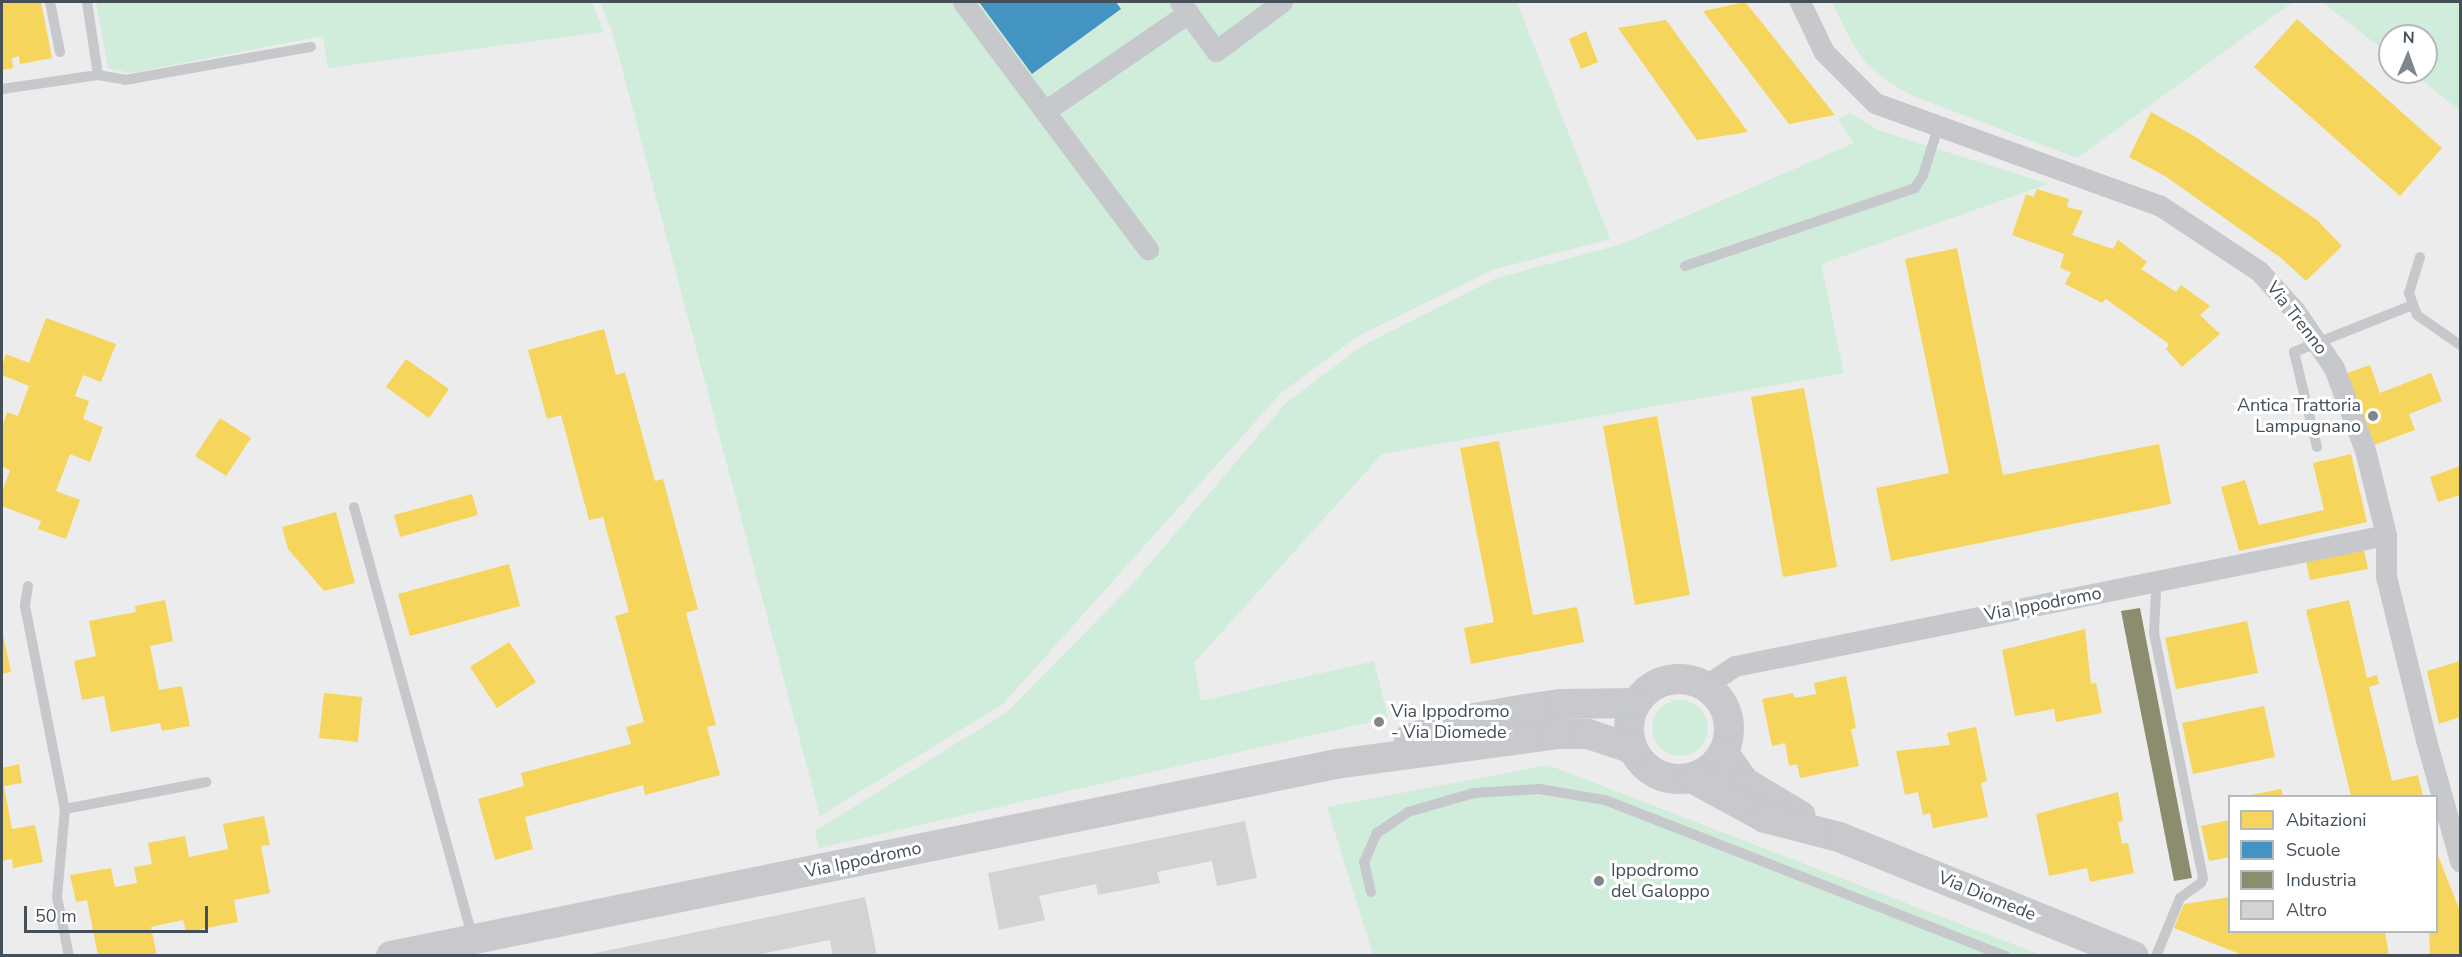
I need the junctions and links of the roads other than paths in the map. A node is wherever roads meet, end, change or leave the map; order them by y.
1 (50, 2) edge
2 (87, 2) edge
3 (963, 2) edge
4 (1282, 2) edge
5 (1800, 2) edge
6 (1184, 7) edge
7 (311, 47) dead end
8 (60, 52) dead end
9 (98, 75) junction
10 (2, 89) edge
11 (1045, 111) junction
12 (1938, 128) junction
13 (1148, 249) dead end
14 (2420, 258) dead end
15 (1685, 266) dead end
16 (2413, 305) junction
17 (2317, 341) junction
18 (2460, 345) edge
19 (2317, 447) dead end
20 (354, 507) dead end
21 (2386, 535) junction
22 (28, 586) dead end
23 (2156, 590) dead end
24 (1705, 686) junction
25 (1636, 704) junction
26 (1633, 748) junction
27 (1724, 753) junction
28 (1336, 764) junction
29 (1692, 778) junction
30 (206, 782) dead end
31 (65, 809) junction
32 (1839, 837) junction
33 (2460, 861) edge
34 (1371, 892) dead end
35 (473, 939) junction
36 (69, 956) edge
37 (391, 956) edge
38 (2006, 956) edge
39 (2134, 956) edge
40 (2156, 956) edge

1 - 8 lane
2 - 9 lane
3 - 11 street
4 - 6 street
5 - 12 street, Via Trenno
6 - 11 street
7 - 9 lane
9 - 10 lane
11 - 13 street
12 - 15 lane
12 - 17 street, Via Trenno
14 - 16 lane
16 - 17 lane
16 - 18 lane
17 - 19 lane
17 - 21 street, Via Trenno
20 - 35 lane
21 - 24 street, Via Ippodromo
21 - 33 street, Via Trenno
22 - 31 lane
23 - 40 lane
24 - 25 street
24 - 27 street
25 - 26 street
25 - 28 street, Via Ippodromo
26 - 28 street, Via Ippodromo
26 - 29 street
27 - 29 street
27 - 32 street, Via Diomede
28 - 35 street, Via Ippodromo
29 - 32 street, Via Diomede
30 - 31 lane
31 - 36 lane
32 - 39 street, Via Diomede
34 - 38 lane
35 - 37 street, Via Ippodromo

